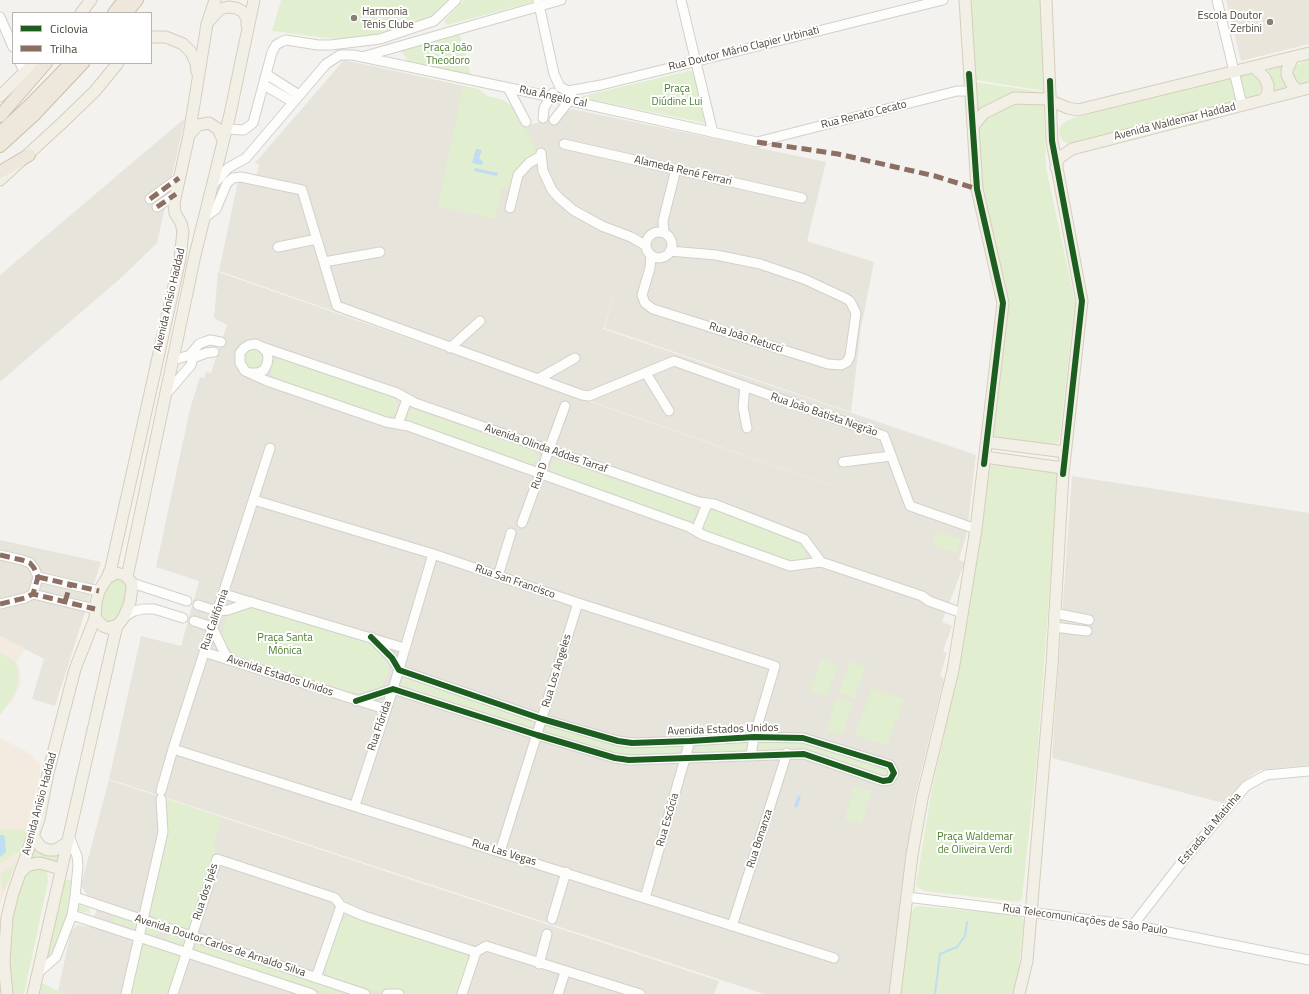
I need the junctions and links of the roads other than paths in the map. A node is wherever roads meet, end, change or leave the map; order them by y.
1 (91, 0) edge
2 (124, 0) edge
3 (137, 0) edge
4 (215, 0) edge
5 (254, 0) edge
6 (456, 0) edge
7 (561, 0) edge
8 (681, 0) edge
9 (943, 0) edge
10 (965, 0) edge
11 (1046, 0) edge
12 (1217, 0) edge
13 (538, 3) edge
14 (83, 12) edge
15 (115, 12) edge
16 (127, 12) edge
17 (0, 17) edge
18 (439, 18) junction
19 (207, 24) junction
20 (248, 30) junction
21 (446, 32) junction
22 (152, 37) edge
23 (347, 44) junction
24 (12, 45) edge
25 (331, 45) junction
26 (1309, 53) edge
27 (347, 54) junction
28 (334, 57) junction
29 (360, 57) junction
30 (1294, 57) junction
31 (696, 61) junction
32 (32, 64) edge
33 (45, 64) edge
34 (70, 64) edge
35 (82, 64) edge
36 (117, 64) edge
37 (1254, 67) junction
38 (22, 68) edge
39 (1235, 71) junction
40 (266, 74) junction
41 (554, 74) junction
42 (198, 81) junction
43 (264, 85) junction
44 (508, 88) junction
45 (585, 88) junction
46 (1304, 90) edge
47 (970, 93) junction
48 (0, 96) edge
49 (550, 97) junction
50 (296, 99) junction
51 (1264, 99) junction
52 (1050, 100) junction
53 (571, 101) junction
54 (1242, 105) junction
55 (230, 114) junction
56 (0, 116) edge
57 (543, 118) dead end
58 (554, 120) dead end
59 (526, 122) dead end
60 (214, 125) junction
61 (973, 126) junction
62 (250, 128) junction
63 (226, 129) junction
64 (713, 132) junction
65 (0, 133) edge
66 (189, 135) junction
67 (223, 140) junction
68 (757, 142) joint
69 (564, 144) dead end
70 (0, 146) edge
71 (29, 155) junction
72 (246, 158) junction
73 (676, 169) junction
74 (0, 172) edge
75 (1057, 174) junction
76 (242, 175) junction
77 (179, 178) junction
78 (0, 180) edge
79 (213, 185) junction
80 (176, 194) junction
81 (802, 198) dead end
82 (150, 199) dead end
83 (157, 207) dead end
84 (510, 208) dead end
85 (204, 220) junction
86 (182, 223) junction
87 (661, 232) junction
88 (317, 239) junction
89 (646, 242) junction
90 (278, 247) dead end
91 (671, 248) junction
92 (380, 252) dead end
93 (655, 256) junction
94 (324, 262) junction
95 (480, 321) dead end
96 (262, 347) junction
97 (450, 348) junction
98 (574, 358) dead end
99 (174, 360) junction
100 (192, 360) junction
101 (251, 373) junction
102 (646, 373) junction
103 (538, 379) junction
104 (745, 386) junction
105 (167, 393) junction
106 (407, 399) junction
107 (565, 406) dead end
108 (669, 411) dead end
109 (398, 424) junction
110 (747, 428) dead end
111 (987, 442) junction
112 (270, 448) dead end
113 (549, 451) junction
114 (1065, 452) junction
115 (891, 456) junction
116 (985, 457) junction
117 (843, 462) dead end
118 (1063, 468) junction
119 (541, 475) junction
120 (254, 500) junction
121 (707, 504) junction
122 (522, 523) dead end
123 (976, 530) junction
124 (696, 531) junction
125 (511, 532) dead end
126 (433, 554) junction
127 (0, 555) edge
128 (821, 562) junction
129 (498, 576) junction
130 (38, 578) junction
131 (107, 578) junction
132 (129, 580) junction
133 (70, 585) junction
134 (99, 591) junction
135 (33, 594) junction
136 (224, 594) junction
137 (187, 601) dead end
138 (65, 602) junction
139 (252, 602) junction
140 (578, 603) junction
141 (0, 604) edge
142 (198, 605) dead end
143 (962, 610) junction
144 (217, 611) junction
145 (1054, 613) junction
146 (95, 614) junction
147 (183, 618) dead end
148 (1080, 618) junction
149 (1089, 620) dead end
150 (121, 621) junction
151 (194, 621) dead end
152 (212, 627) junction
153 (1054, 627) junction
154 (1078, 630) junction
155 (1087, 631) dead end
156 (372, 637) junction
157 (404, 648) junction
158 (204, 652) junction
159 (228, 660) junction
160 (399, 670) junction
161 (393, 689) junction
162 (356, 701) junction
163 (385, 709) junction
164 (542, 719) junction
165 (537, 735) junction
166 (754, 737) junction
167 (690, 741) junction
168 (173, 749) junction
169 (788, 753) junction
170 (751, 755) junction
171 (686, 758) junction
172 (1309, 771) edge
173 (355, 805) junction
174 (33, 836) junction
175 (68, 840) junction
176 (500, 852) junction
177 (61, 869) junction
178 (21, 872) junction
179 (566, 872) junction
180 (76, 881) junction
181 (75, 897) junction
182 (907, 897) junction
183 (645, 898) junction
184 (94, 905) junction
185 (341, 906) junction
186 (1031, 912) junction
187 (72, 915) junction
188 (552, 919) dead end
189 (89, 921) junction
190 (143, 921) junction
191 (1133, 925) junction
192 (732, 926) junction
193 (164, 928) junction
194 (547, 934) dead end
195 (191, 937) junction
196 (139, 938) junction
197 (159, 944) junction
198 (476, 952) junction
199 (186, 953) junction
200 (834, 958) dead end
201 (1309, 960) edge
202 (539, 964) junction
203 (39, 972) junction
204 (565, 972) junction
205 (316, 978) junction
206 (7, 994) edge
207 (33, 994) edge
208 (126, 994) edge
209 (173, 994) edge
210 (312, 994) edge
211 (365, 994) edge
212 (387, 994) edge
213 (399, 994) edge
214 (462, 994) edge
215 (558, 994) edge
216 (640, 994) edge
217 (896, 994) edge
218 (1019, 994) edge

1 - 14 main road
2 - 15 highway
3 - 16 highway
4 - 19 main road, Avenida Anísio Haddad
5 - 20 main road, Avenida Anísio Haddad
6 - 18 street
7 - 13 street
8 - 31 street
9 - 31 street, Rua Doutor Mário Clapier Urbinati
10 - 47 main road
11 - 52 main road
12 - 39 street
13 - 21 street
13 - 41 street
17 - 24 street
18 - 21 street
18 - 23 street
19 - 20 main road
19 - 42 main road, Avenida Anísio Haddad
20 - 55 main road, Avenida Anísio Haddad
21 - 29 street
22 - 42 main road
23 - 25 street
23 - 27 street
25 - 28 street
25 - 40 street
26 - 30 main road
27 - 28 street
27 - 29 street, Rua Ângelo Cal
28 - 50 street
29 - 44 street, Rua Ângelo Cal
30 - 37 main road
30 - 46 main road
31 - 45 street, Rua Doutor Mário Clapier Urbinati
31 - 64 street
32 - 38 main road
33 - 56 highway
34 - 65 highway
35 - 70 highway
36 - 71 main road
37 - 39 main road
37 - 51 main road
38 - 48 main road
39 - 52 main road
39 - 54 street
40 - 43 street
40 - 50 street
41 - 45 street, Rua Doutor Mário Clapier Urbinati
41 - 49 street
42 - 66 main road, Avenida Anísio Haddad
43 - 50 street
43 - 62 street
44 - 49 street, Rua Ângelo Cal
44 - 59 street
45 - 53 street
46 - 51 main road, Avenida Waldemar Haddad
47 - 61 main road
47 - 68 street, Rua Renato Cecato
49 - 53 street, Rua Ângelo Cal
49 - 57 street
50 - 72 street
51 - 54 main road, Avenida Waldemar Haddad
52 - 61 main road
52 - 75 main road
53 - 58 street
53 - 64 street, Rua Ângelo Cal
54 - 75 main road, Avenida Waldemar Haddad
55 - 62 street
55 - 63 main road, Avenida Anísio Haddad
60 - 63 main road
60 - 66 main road
60 - 67 main road
61 - 111 main road
62 - 63 street
63 - 67 main road, Avenida Anísio Haddad
64 - 68 street, Rua Ângelo Cal
66 - 77 main road, Avenida Anísio Haddad
67 - 79 main road, Avenida Anísio Haddad
69 - 73 street, Alameda René Ferrari
71 - 74 highway
71 - 78 main road
72 - 76 street
72 - 79 street
73 - 81 street, Alameda René Ferrari
73 - 87 street
75 - 114 main road
76 - 85 street
76 - 88 street, Rua João Batista Negrão
77 - 80 main road, Avenida Anísio Haddad
77 - 82 street
79 - 85 main road, Avenida Anísio Haddad
80 - 83 street
80 - 86 main road, Avenida Anísio Haddad
84 - 89 street
85 - 86 main road
85 - 99 main road, Avenida Anísio Haddad
86 - 131 main road, Avenida Anísio Haddad
87 - 89 street
87 - 91 street
88 - 90 street
88 - 94 street, Rua João Batista Negrão
89 - 93 street
91 - 93 street
91 - 93 street, Rua João Retucci
92 - 94 street
94 - 97 street, Rua João Batista Negrão
95 - 97 street
96 - 101 street
96 - 101 street
96 - 106 street, Avenida Olinda Addas Tarraf
97 - 103 street, Rua João Batista Negrão
98 - 103 street
99 - 100 street
99 - 105 main road, Avenida Anísio Haddad
100 - 100 street
100 - 105 street
101 - 109 street
102 - 103 street, Rua João Batista Negrão
102 - 104 street, Rua João Batista Negrão
102 - 108 street
104 - 110 street
104 - 115 street, Rua João Batista Negrão
105 - 132 main road, Avenida Anísio Haddad
106 - 109 street
106 - 113 street, Avenida Olinda Addas Tarraf
107 - 113 street, Rua D
109 - 119 street
111 - 114 main road
111 - 116 main road
112 - 120 street, Rua Califórnia
113 - 119 street, Rua D
113 - 121 street, Avenida Olinda Addas Tarraf
114 - 118 main road
115 - 117 street
115 - 123 street, Rua João Batista Negrão
116 - 118 main road
116 - 123 main road
118 - 145 main road
119 - 122 street, Rua D
119 - 124 street
120 - 126 street, Rua San Francisco
120 - 136 street, Rua Califórnia
121 - 124 street
121 - 128 street, Avenida Olinda Addas Tarraf
123 - 143 main road
124 - 128 street
125 - 129 street
126 - 129 street, Rua San Francisco
126 - 157 street, Rua Flórida
127 - 130 street
128 - 143 street
129 - 140 street, Rua San Francisco
130 - 133 street
130 - 135 street
131 - 132 main road
131 - 134 main road, Avenida Anísio Haddad
132 - 137 street
132 - 150 main road, Avenida Anísio Haddad
133 - 134 street
133 - 138 street
134 - 146 main road, Avenida Anísio Haddad
135 - 138 street
135 - 141 street
136 - 139 street
136 - 144 street, Rua Califórnia
138 - 146 street
139 - 144 street
139 - 156 street
140 - 164 street, Rua Los Angeles
140 - 166 street, Rua San Francisco
142 - 144 street
143 - 182 main road
144 - 152 street, Rua Califórnia
145 - 148 street
145 - 153 main road
146 - 150 main road
146 - 174 main road, Avenida Anísio Haddad
147 - 150 street
148 - 149 street
148 - 154 street
150 - 175 main road, Avenida Anísio Haddad
151 - 152 street
152 - 158 street, Rua Califórnia
152 - 159 street
153 - 154 street
153 - 186 main road
154 - 155 street
156 - 157 street
156 - 160 street
157 - 160 street, Rua Flórida
158 - 159 street, Avenida Estados Unidos
158 - 168 street, Rua Califórnia
159 - 162 street, Avenida Estados Unidos
160 - 161 street, Rua Flórida
160 - 164 street, Avenida Estados Unidos
161 - 162 street
161 - 163 street, Rua Flórida
161 - 165 street, Avenida Estados Unidos
162 - 163 street, Avenida Estados Unidos
163 - 173 street, Rua Flórida
164 - 165 street, Rua Los Angeles
164 - 167 street, Avenida Estados Unidos
165 - 171 street, Avenida Estados Unidos
165 - 176 street, Rua Los Angeles
166 - 167 street, Avenida Estados Unidos
166 - 169 street, Avenida Estados Unidos
166 - 170 street
167 - 171 street, Rua Escócia
168 - 173 street, Rua Las Vegas
168 - 190 street, Rua Califórnia
169 - 170 street, Avenida Estados Unidos
169 - 192 street, Rua Bonanza
170 - 171 street, Avenida Estados Unidos
171 - 183 street, Rua Escócia
172 - 191 street, Estrada da Matinha
173 - 176 street, Rua Las Vegas
174 - 175 main road
174 - 178 main road, Avenida Anísio Haddad
175 - 177 main road, Avenida Anísio Haddad
175 - 180 street
176 - 179 street, Rua Las Vegas
177 - 178 main road
177 - 180 street
177 - 203 main road, Avenida Anísio Haddad
178 - 206 main road, Avenida Anísio Haddad
179 - 183 street, Rua Las Vegas
179 - 188 street
180 - 181 street
181 - 184 street, Avenida Doutor Carlos de Arnaldo Silva
181 - 187 street
182 - 186 street, Rua Telecomunicações de São Paulo
182 - 217 main road
183 - 192 street, Rua Las Vegas
184 - 189 street
184 - 190 street, Avenida Doutor Carlos de Arnaldo Silva
185 - 195 street, Rua dos Ipês
185 - 198 street
185 - 205 street
186 - 191 street, Rua Telecomunicações de São Paulo
186 - 218 main road
187 - 189 street, Avenida Doutor Carlos de Arnaldo Silva
187 - 203 street
189 - 196 street, Avenida Doutor Carlos de Arnaldo Silva
190 - 193 street, Avenida Doutor Carlos de Arnaldo Silva
190 - 196 street, Rua Califórnia
191 - 201 street, Rua Telecomunicações de São Paulo
192 - 200 street, Rua Las Vegas
193 - 195 street, Avenida Doutor Carlos de Arnaldo Silva
193 - 197 street
194 - 202 street
195 - 199 street, Rua dos Ipês
195 - 205 street, Avenida Doutor Carlos de Arnaldo Silva
196 - 197 street, Avenida Doutor Carlos de Arnaldo Silva
196 - 208 street, Rua Califórnia
197 - 199 street, Avenida Doutor Carlos de Arnaldo Silva
198 - 202 street
198 - 214 street
199 - 209 street, Rua dos Ipês
199 - 210 street, Avenida Doutor Carlos de Arnaldo Silva
202 - 204 street
203 - 207 main road, Avenida Anísio Haddad
204 - 215 street
204 - 216 street
205 - 211 street, Avenida Doutor Carlos de Arnaldo Silva
212 - 213 street

